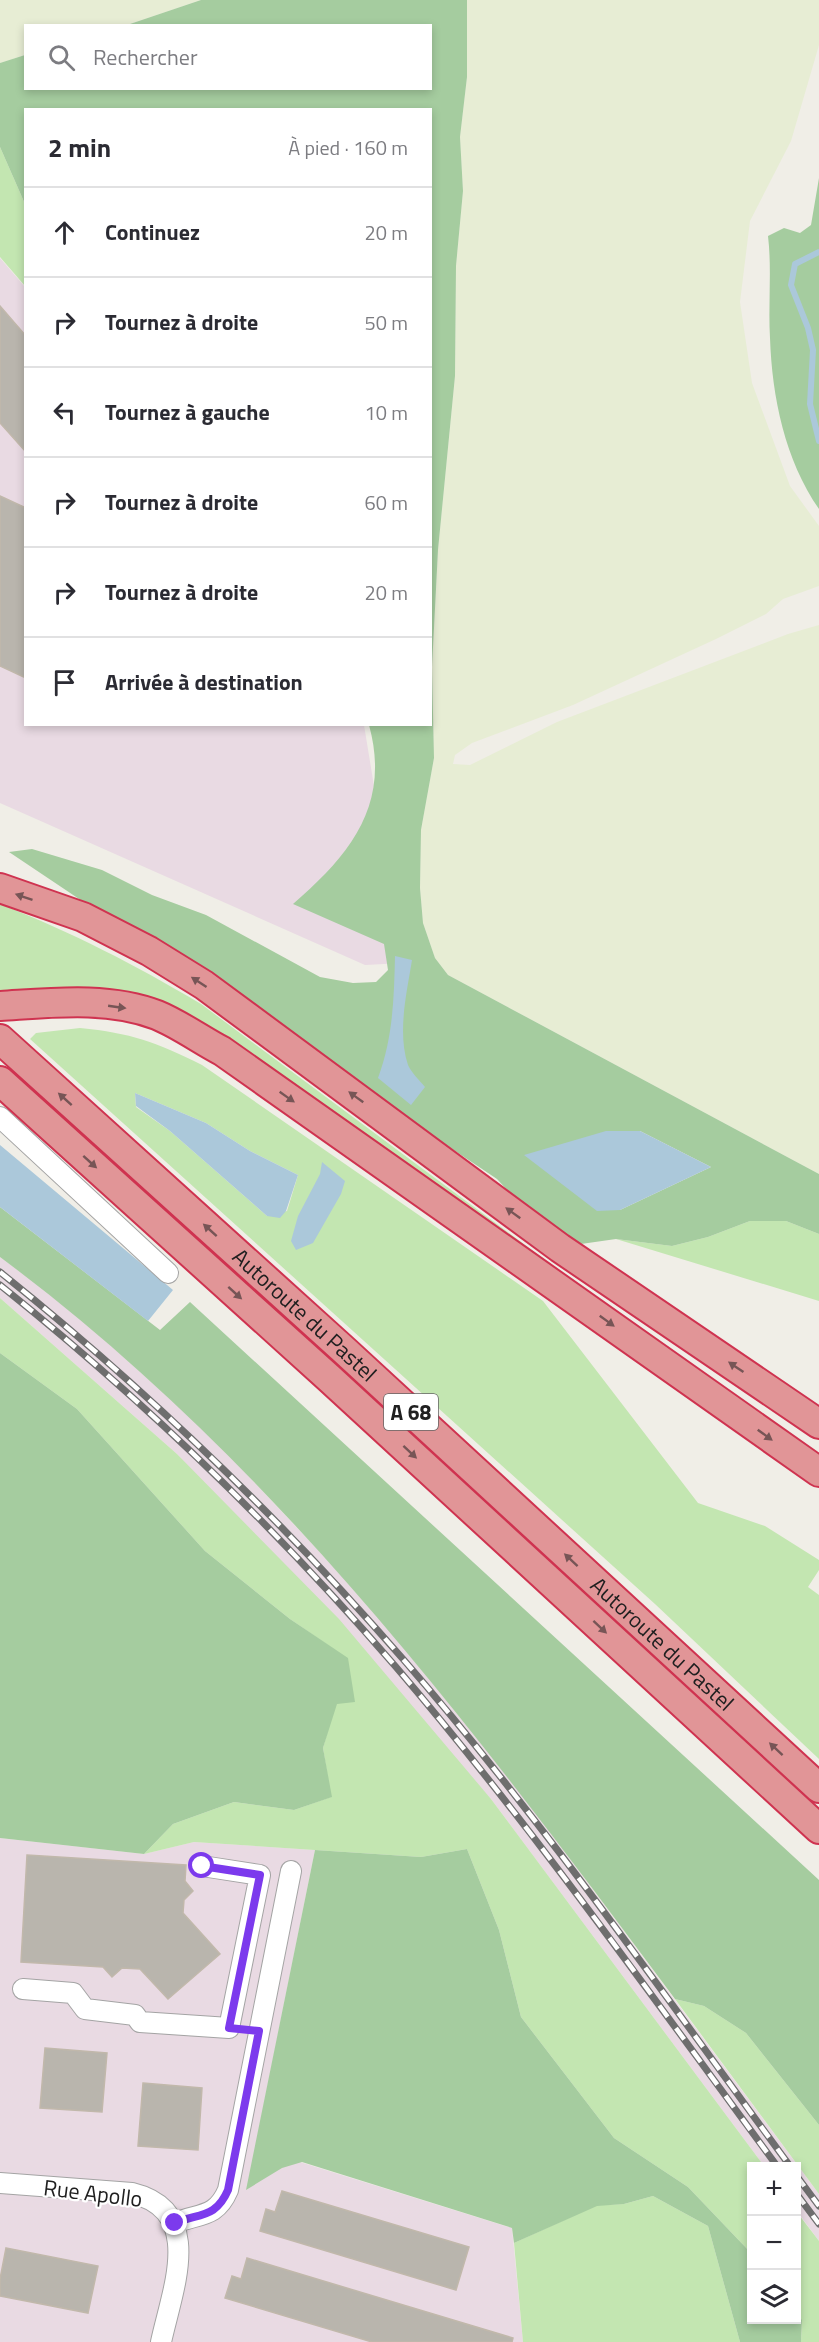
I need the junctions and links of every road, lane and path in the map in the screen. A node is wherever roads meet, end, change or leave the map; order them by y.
1 (0, 888) edge
2 (0, 1006) edge
3 (0, 1039) edge
4 (4, 1088) edge
5 (0, 1117) edge
6 (168, 1273) dead end
7 (819, 1424) edge
8 (819, 1472) edge
9 (819, 1788) edge
10 (819, 1829) edge
11 (202, 1866) dead end
12 (291, 1871) dead end
13 (23, 1989) dead end
14 (229, 2028) junction
15 (259, 2031) junction
16 (0, 2183) edge
17 (175, 2223) junction
18 (161, 2342) edge

7 -> 1 highway
2 -> 8 highway
9 -> 3 highway, Autoroute du Pastel / A 68
4 -> 10 highway, Autoroute du Pastel / A 68
5 - 6 street
11 - 14 street
12 - 15 street
13 - 14 street
14 - 15 street
15 - 17 street
16 - 17 street, Rue Apollo
17 - 18 street

